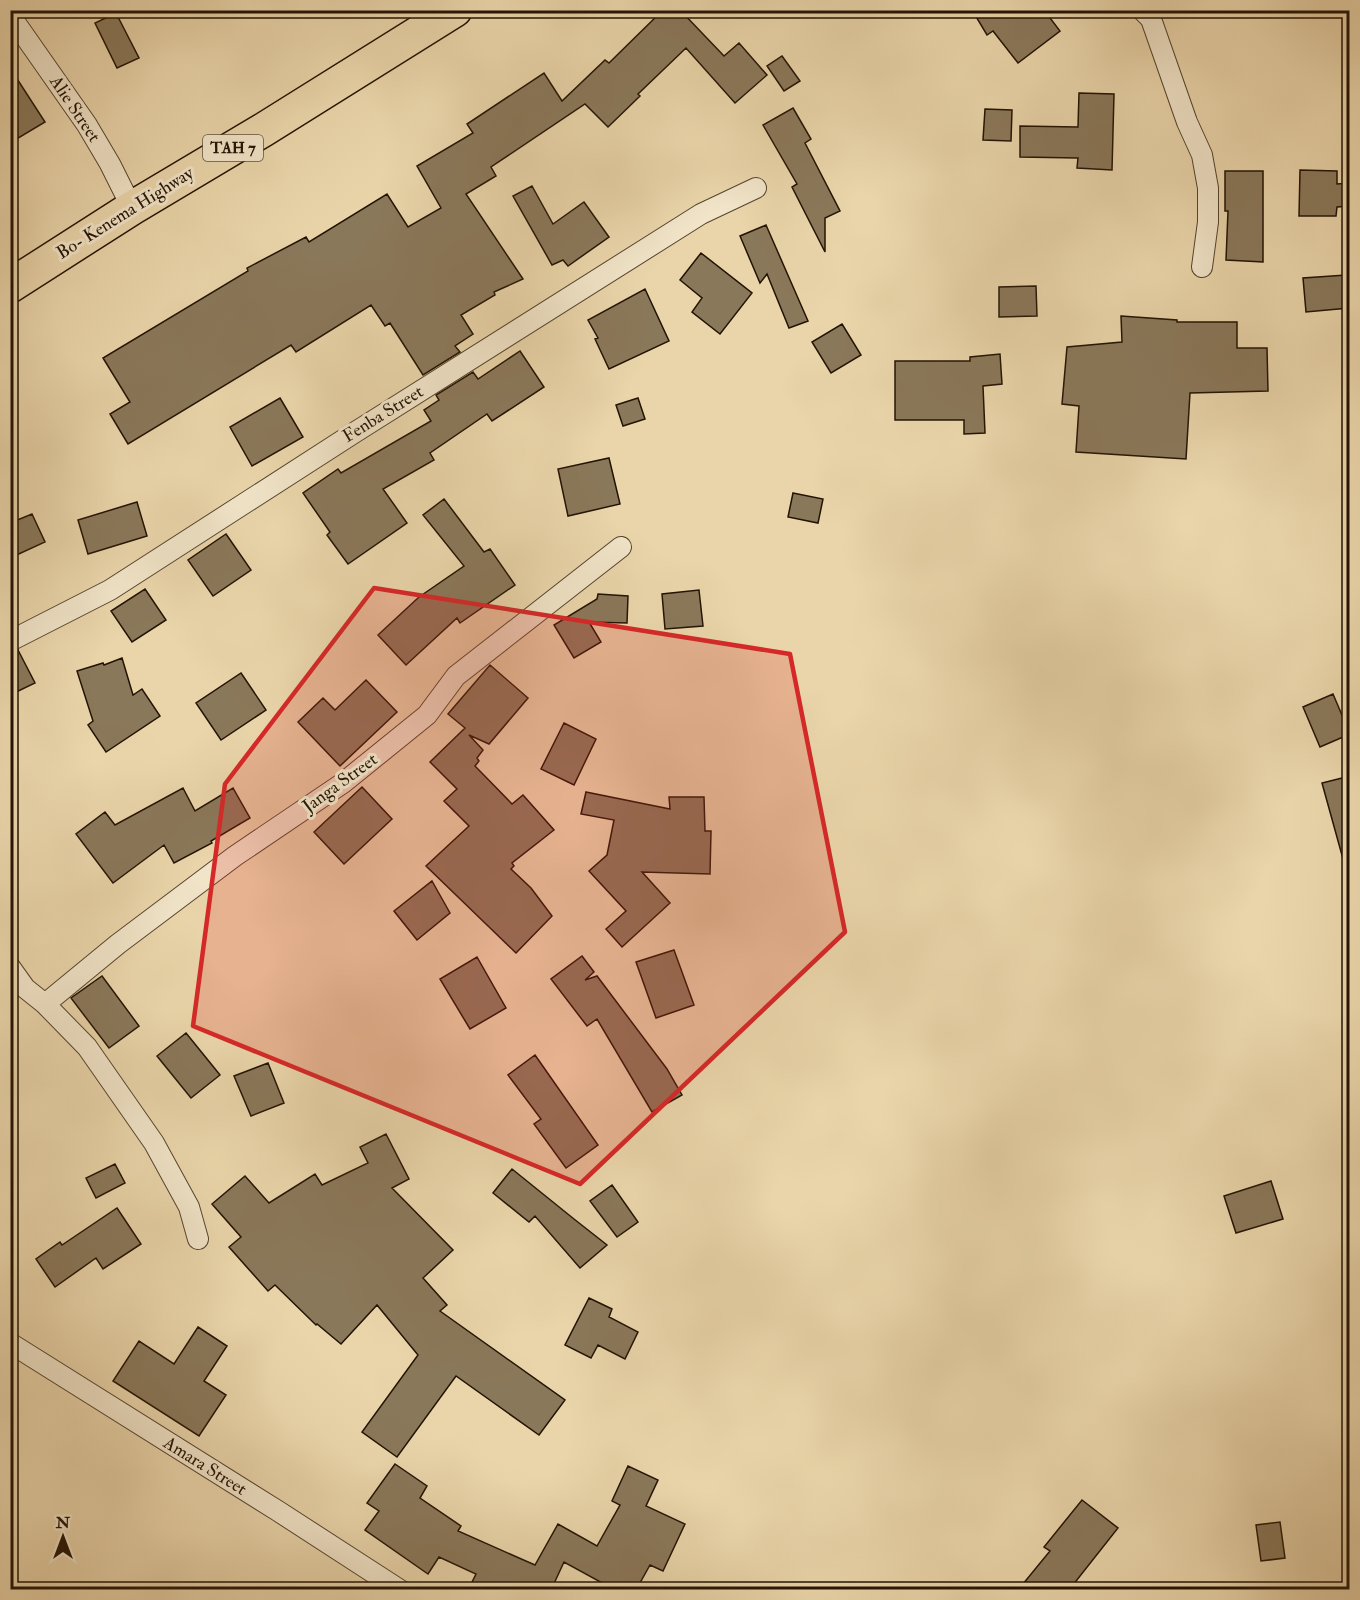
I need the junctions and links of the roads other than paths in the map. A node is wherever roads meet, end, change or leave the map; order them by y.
1 (455, 10) edge
2 (1142, 10) edge
3 (10, 15) edge
4 (756, 188) dead end
5 (132, 208) junction
6 (1202, 267) dead end
7 (10, 286) edge
8 (621, 547) dead end
9 (10, 641) edge
10 (10, 967) edge
11 (45, 1004) junction
12 (198, 1239) dead end
13 (10, 1343) edge
14 (400, 1590) edge

1 - 5 highway, Bo- Kenema Highway / TAH 7
2 - 6 street
3 - 5 street, Alie Street
4 - 9 street, Fenba Street
5 - 7 highway, Bo- Kenema Highway / TAH 7
8 - 11 street, Janga Street
10 - 11 street
11 - 12 street
13 - 14 street, Amara Street

